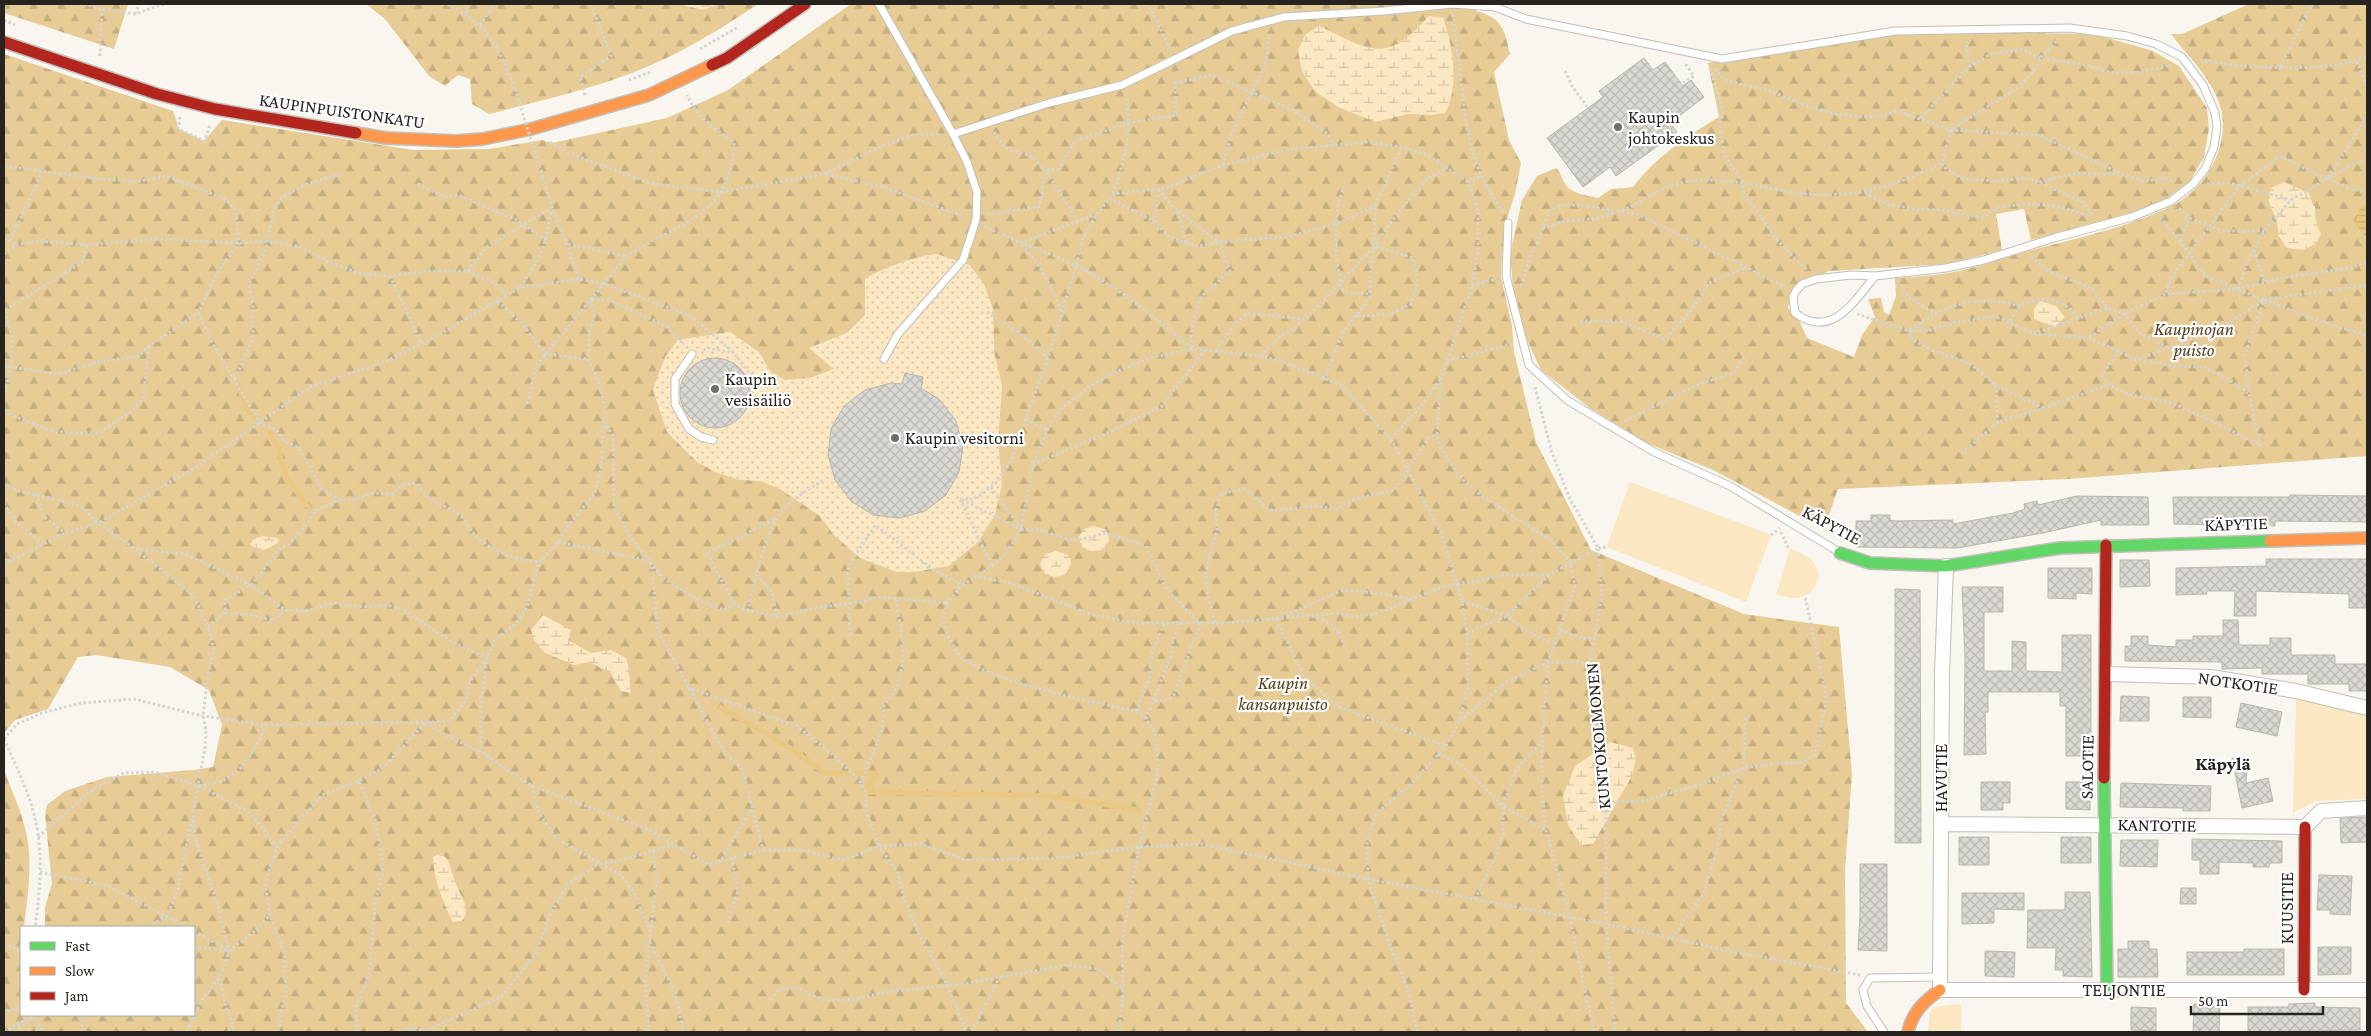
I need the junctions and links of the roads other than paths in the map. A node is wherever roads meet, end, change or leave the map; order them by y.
1 (805, 4) edge
2 (879, 4) edge
3 (1452, 4) edge
4 (4, 42) edge
5 (953, 134) junction
6 (1508, 223) road end
7 (1875, 276) junction
8 (692, 354) road end
9 (884, 359) dead end
10 (713, 440) dead end
11 (2367, 538) edge
12 (2106, 545) junction
13 (1840, 553) joint
14 (1946, 566) junction
15 (2107, 674) junction
16 (2367, 708) edge
17 (2367, 808) edge
18 (1941, 824) junction
19 (2104, 824) junction
20 (2304, 827) junction
21 (1940, 983) junction
22 (2107, 990) junction
23 (2304, 990) junction
24 (2367, 990) edge
25 (1884, 1032) edge
26 (1908, 1032) edge

1 - 4 street, KAUPINPUISTONKATU
2 - 5 lane
3 - 5 lane
3 - 7 lane
5 - 9 lane
6 - 13 lane, KÄPYTIE
7 - 7 lane
8 - 10 lane
11 - 12 street, KÄPYTIE
12 - 14 street, KÄPYTIE
12 - 15 street, SALOTIE
13 - 14 street, KÄPYTIE
14 - 18 street, HAVUTIE
15 - 16 street, NOTKOTIE
15 - 19 street, SALOTIE
17 - 20 street
18 - 19 street, KANTOTIE
18 - 21 street, HAVUTIE
19 - 20 street, KANTOTIE
19 - 22 street, SALOTIE
20 - 23 street, KUUSITIE
21 - 22 street, TELJONTIE
21 - 25 lane
21 - 26 street
22 - 23 street, TELJONTIE
23 - 24 street, TELJONTIE

